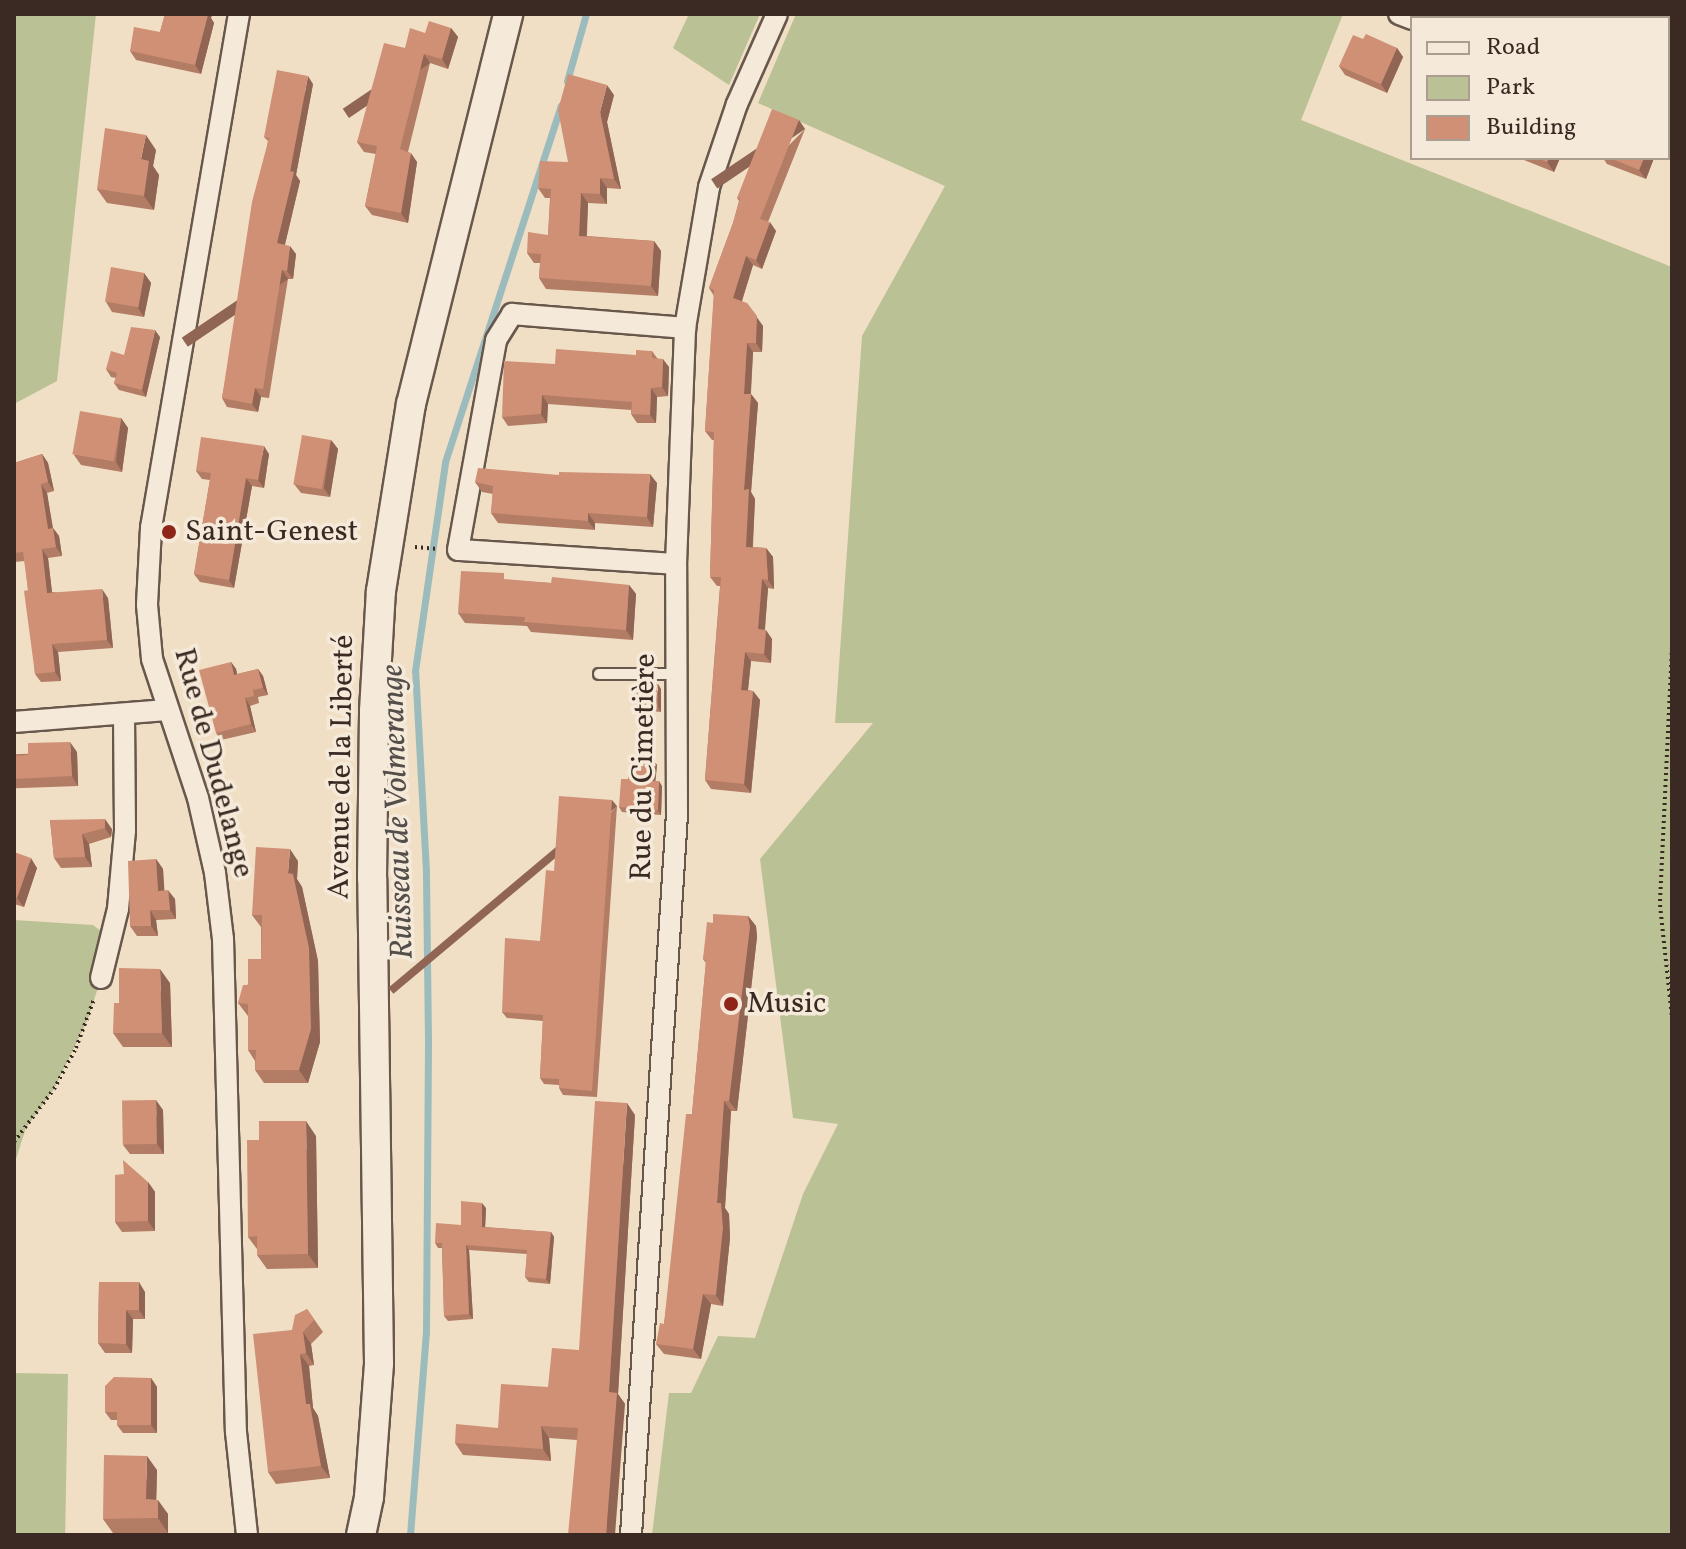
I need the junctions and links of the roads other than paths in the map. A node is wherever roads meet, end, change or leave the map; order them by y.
1 (239, 14) edge
2 (508, 14) edge
3 (777, 14) edge
4 (685, 328) junction
5 (676, 564) junction
6 (599, 674) dead end
7 (677, 674) junction
8 (167, 710) junction
9 (124, 714) junction
10 (14, 722) edge
11 (101, 978) road end
12 (247, 1535) edge
13 (361, 1535) edge
14 (631, 1535) edge

1 - 8 street, Rue de Dudelange
2 - 13 main road, Avenue de la Liberté
3 - 4 street, Rue du Cimetière
4 - 5 street, Rue du Cimetière
4 - 5 street
5 - 7 street, Rue du Cimetière
6 - 7 lane
7 - 14 street, Rue du Cimetière
8 - 9 street
8 - 12 street, Rue de Dudelange
9 - 10 street
9 - 11 street

